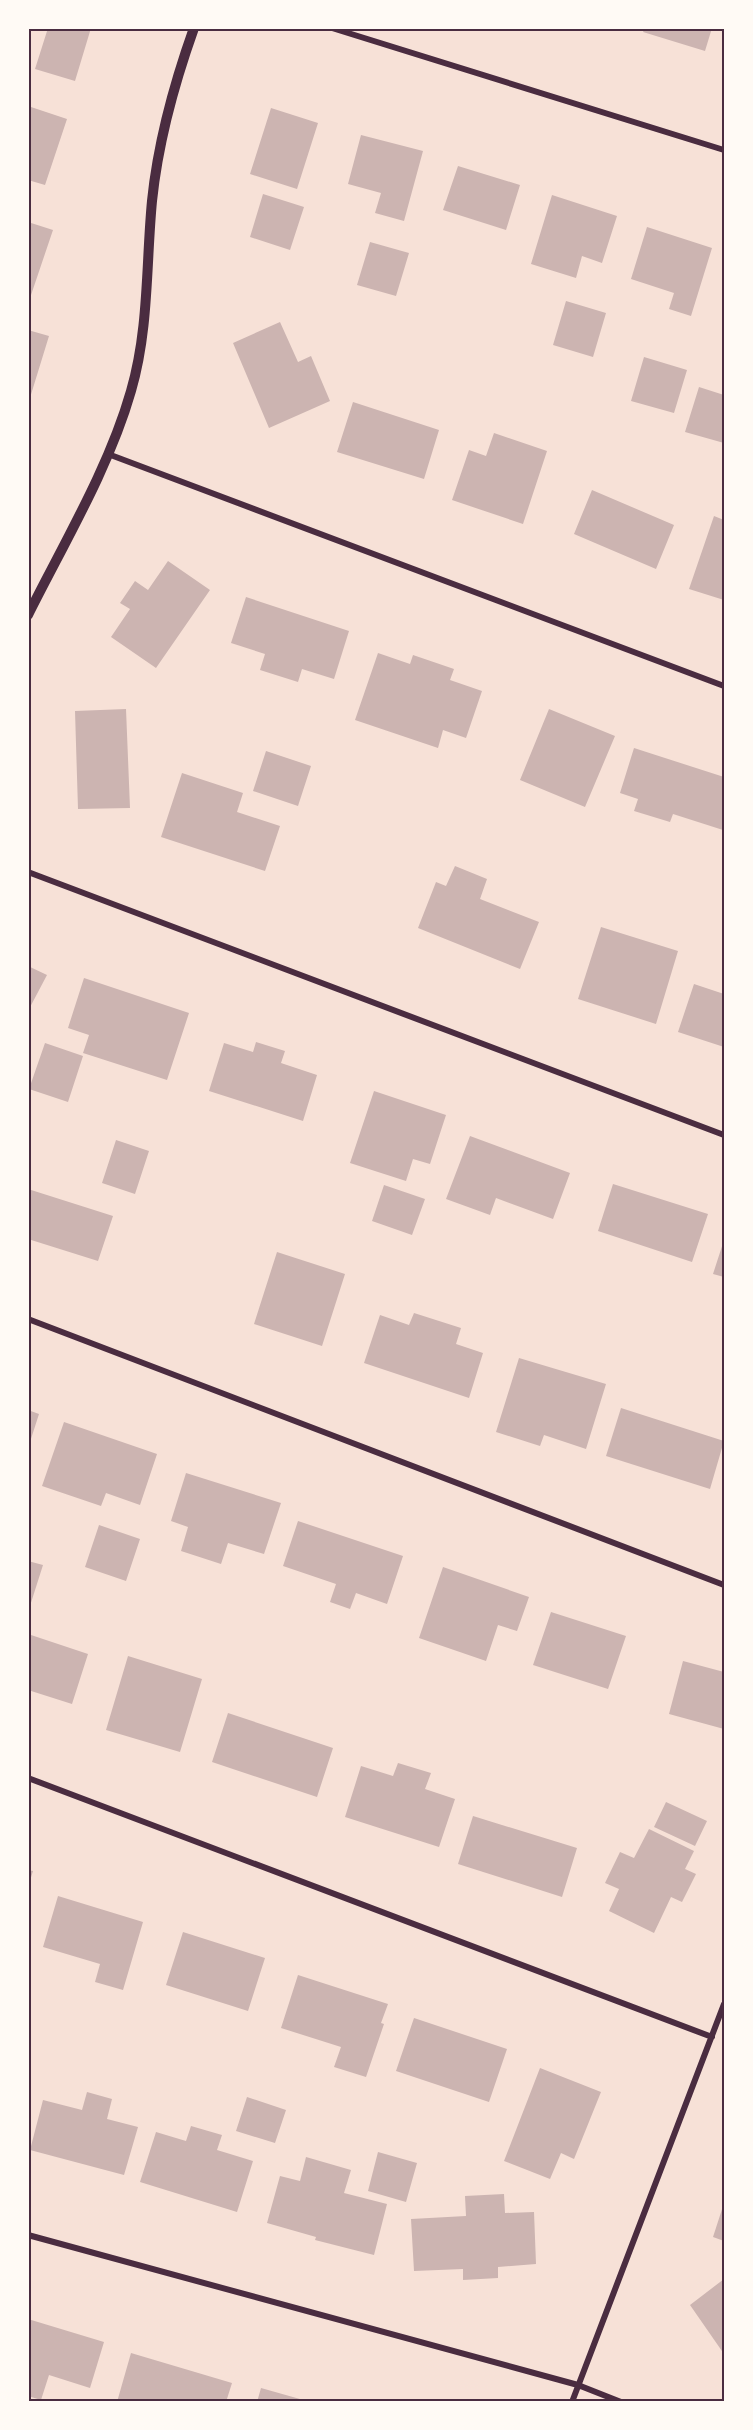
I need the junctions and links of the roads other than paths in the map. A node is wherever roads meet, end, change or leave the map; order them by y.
1 (194, 28) edge
2 (332, 28) edge
3 (724, 150) edge
4 (108, 454) junction
5 (28, 615) edge
6 (724, 686) edge
7 (28, 872) edge
8 (724, 1135) edge
9 (28, 1319) edge
10 (724, 1585) edge
11 (28, 1778) edge
12 (724, 2004) edge
13 (712, 2037) junction
14 (28, 2235) edge
15 (578, 2385) junction
16 (572, 2402) edge
17 (621, 2402) edge

1 - 4 street
2 - 3 street
4 - 5 street
4 - 6 street
7 - 8 street
9 - 10 street
11 - 13 street
12 - 13 street
13 - 15 street
14 - 15 street
15 - 16 street
15 - 17 street

